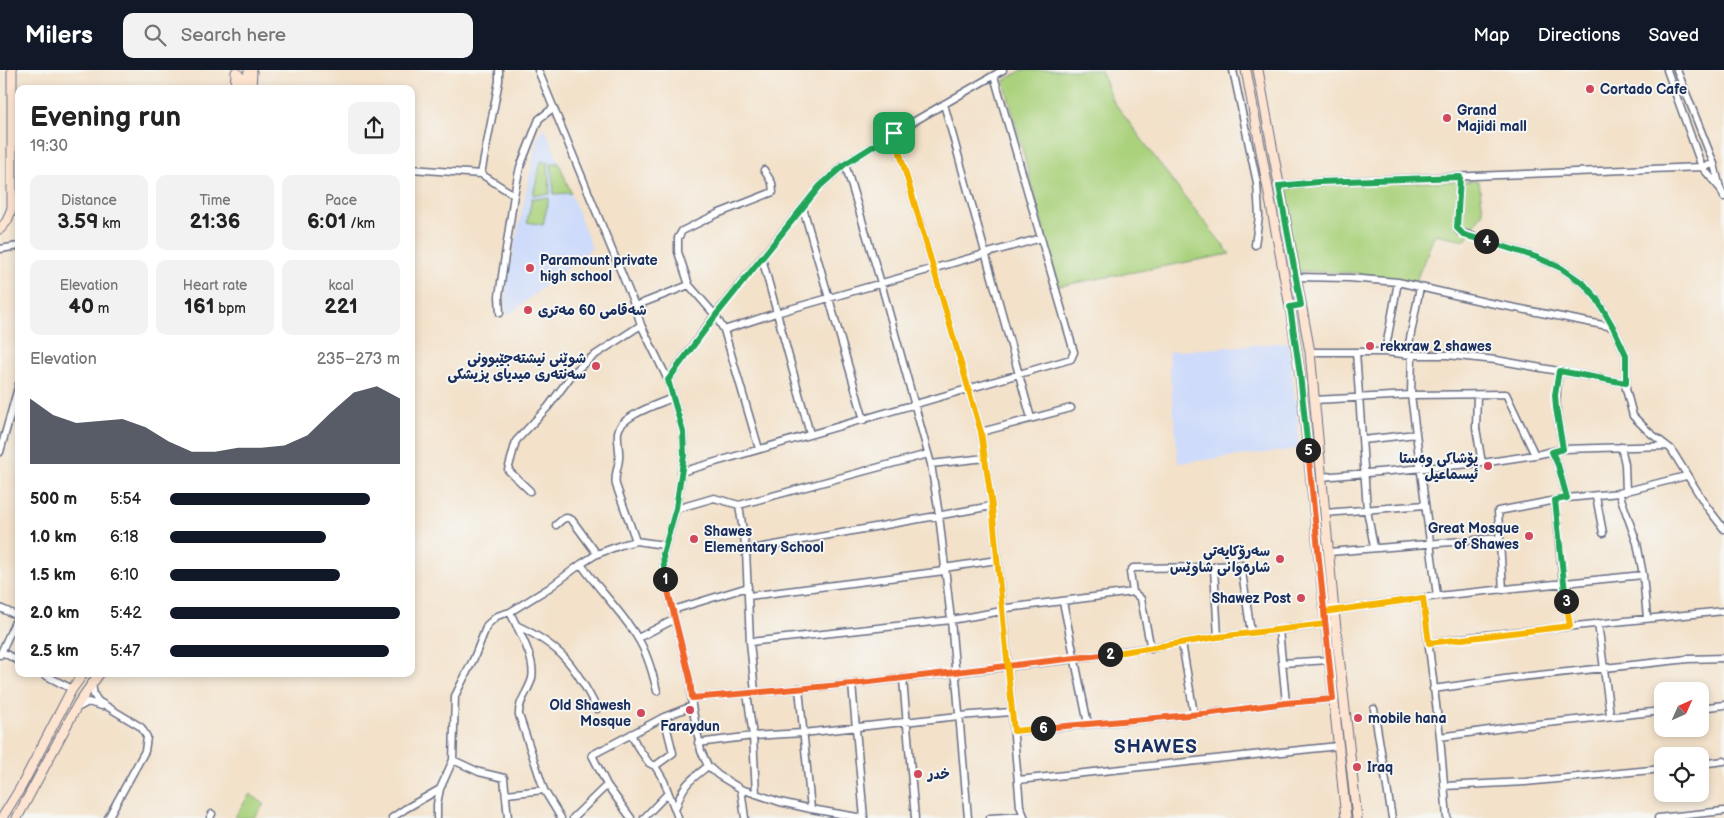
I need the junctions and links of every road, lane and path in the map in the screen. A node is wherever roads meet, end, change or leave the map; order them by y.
1 (12, 70) edge
2 (251, 70) edge
3 (499, 70) edge
4 (538, 70) edge
5 (1003, 70) edge
6 (1233, 70) edge
7 (1246, 70) edge
8 (1258, 70) edge
9 (1668, 70) edge
10 (1677, 70) edge
11 (236, 71) edge
12 (994, 76) junction
13 (235, 85) edge
14 (251, 85) edge
15 (944, 104) junction
16 (553, 108) junction
17 (894, 133) junction
18 (845, 164) junction
19 (1714, 164) junction
20 (1702, 167) junction
21 (415, 169) edge
22 (764, 170) dead end
23 (481, 174) junction
24 (1460, 177) junction
25 (1279, 186) junction
26 (1720, 188) junction
27 (514, 194) junction
28 (1724, 197) edge
29 (803, 208) junction
30 (0, 229) edge
31 (1041, 238) junction
32 (1255, 245) dead end
33 (15, 247) edge
34 (0, 249) edge
35 (986, 255) junction
36 (762, 258) junction
37 (934, 270) junction
38 (1296, 277) junction
39 (1398, 282) junction
40 (881, 283) junction
41 (689, 285) junction
42 (1420, 287) junction
43 (829, 299) junction
44 (1301, 305) junction
45 (635, 306) junction
46 (1290, 307) junction
47 (500, 313) dead end
48 (776, 313) junction
49 (716, 315) junction
50 (641, 326) junction
51 (1613, 327) junction
52 (724, 330) junction
53 (1310, 352) junction
54 (1356, 352) junction
55 (1385, 352) junction
56 (1409, 355) junction
57 (1559, 371) junction
58 (1019, 374) junction
59 (668, 380) junction
60 (1626, 383) junction
61 (968, 390) junction
62 (1411, 395) junction
63 (1477, 395) junction
64 (15, 398) edge
65 (672, 398) junction
66 (1358, 398) junction
67 (1314, 400) junction
68 (914, 405) junction
69 (1071, 408) dead end
70 (1031, 418) junction
71 (864, 420) junction
72 (981, 432) junction
73 (810, 434) junction
74 (1416, 434) junction
75 (1363, 440) junction
76 (1667, 446) junction
77 (1621, 447) junction
78 (1563, 449) junction
79 (759, 450) junction
80 (0, 452) edge
81 (1552, 452) junction
82 (928, 454) junction
83 (1534, 455) junction
84 (985, 458) junction
85 (1482, 463) junction
86 (931, 464) junction
87 (1421, 469) junction
88 (681, 472) junction
89 (1364, 473) junction
90 (1686, 476) junction
91 (1321, 477) junction
92 (530, 491) dead end
93 (1623, 493) junction
94 (1596, 496) junction
95 (1567, 498) junction
96 (1555, 500) junction
97 (739, 505) junction
98 (1425, 505) junction
99 (992, 506) junction
100 (676, 508) junction
101 (1367, 510) junction
102 (1325, 513) junction
103 (939, 515) junction
104 (556, 525) dead end
105 (1724, 529) edge
106 (1603, 533) dead end
107 (1500, 538) junction
108 (636, 541) junction
109 (1430, 543) junction
110 (664, 545) junction
111 (1374, 547) junction
112 (746, 550) junction
113 (1329, 552) junction
114 (597, 554) junction
115 (997, 560) junction
116 (581, 564) junction
117 (1215, 566) junction
118 (944, 570) junction
119 (1643, 575) junction
120 (1563, 583) junction
121 (748, 588) junction
122 (1503, 590) junction
123 (1133, 592) junction
124 (749, 596) junction
125 (1437, 596) junction
126 (1423, 598) junction
127 (1062, 602) junction
128 (0, 608) edge
129 (673, 610) junction
130 (1002, 611) junction
131 (1334, 611) junction
132 (1724, 611) edge
133 (510, 612) junction
134 (1324, 612) junction
135 (15, 613) edge
136 (1647, 618) junction
137 (675, 619) junction
138 (951, 620) junction
139 (15, 621) edge
140 (1335, 623) junction
141 (1598, 623) junction
142 (1325, 624) junction
143 (516, 625) junction
144 (1570, 626) junction
145 (1279, 630) junction
146 (1251, 633) junction
147 (1218, 637) junction
148 (638, 638) junction
149 (750, 642) junction
150 (1182, 643) junction
151 (1429, 643) junction
152 (1151, 649) junction
153 (1, 654) edge
154 (1724, 658) edge
155 (15, 659) edge
156 (1074, 659) junction
157 (1329, 660) junction
158 (1282, 663) junction
159 (1008, 666) junction
160 (1604, 668) junction
161 (956, 672) junction
162 (49, 677) edge
163 (81, 677) edge
164 (97, 677) edge
165 (903, 679) junction
166 (93, 682) junction
167 (852, 684) junction
168 (799, 688) junction
169 (72, 689) junction
170 (1433, 689) junction
171 (656, 691) dead end
172 (755, 692) junction
173 (747, 693) junction
174 (1333, 699) junction
175 (692, 702) junction
176 (1286, 703) junction
177 (1724, 705) edge
178 (1709, 707) edge
179 (76, 708) junction
180 (597, 709) dead end
181 (1374, 709) dead end
182 (117, 712) junction
183 (1011, 712) junction
184 (1654, 712) edge
185 (1194, 714) junction
186 (1610, 715) junction
187 (664, 716) junction
188 (959, 716) junction
189 (908, 722) junction
190 (1088, 724) junction
191 (855, 727) junction
192 (1014, 731) junction
193 (803, 732) junction
194 (631, 734) junction
195 (753, 736) junction
196 (1440, 737) junction
197 (698, 743) junction
198 (1338, 746) junction
199 (453, 760) junction
200 (1724, 761) edge
201 (1709, 763) edge
202 (656, 766) junction
203 (708, 766) junction
204 (1654, 770) edge
205 (1018, 780) junction
206 (607, 785) junction
207 (1444, 786) junction
208 (440, 789) junction
209 (741, 789) junction
210 (544, 790) junction
211 (668, 793) junction
212 (506, 794) junction
213 (756, 794) junction
214 (676, 808) junction
215 (810, 809) junction
216 (1724, 812) edge
217 (1024, 817) edge
218 (2, 818) edge
219 (17, 818) edge
220 (108, 818) edge
221 (392, 818) edge
222 (437, 818) edge
223 (508, 818) edge
224 (561, 818) edge
225 (573, 818) edge
226 (631, 818) edge
227 (644, 818) edge
228 (678, 818) edge
229 (745, 818) edge
230 (863, 818) edge
231 (915, 818) edge
232 (968, 818) edge
233 (990, 818) edge
234 (1346, 818) edge
235 (1357, 818) edge
236 (1392, 818) edge
237 (1447, 818) edge
238 (1658, 818) edge

1 - 30 street
2 - 11 street
2 - 14 street
3 - 23 street
4 - 16 street
5 - 12 street
6 - 32 street
7 - 46 street
8 - 25 street
9 - 20 street
10 - 19 street
11 - 13 street
12 - 15 street
12 - 31 street
15 - 17 street
15 - 35 street
16 - 27 street
16 - 45 street
17 - 18 street
17 - 37 street
18 - 29 street
18 - 40 street
19 - 20 street
19 - 26 street
20 - 24 street
20 - 26 street
21 - 23 street
22 - 41 street
23 - 27 street
24 - 25 street
24 - 51 street
25 - 38 street
26 - 28 street
27 - 47 street
29 - 36 street
29 - 43 street
31 - 35 street
31 - 58 street
33 - 34 street
35 - 37 street
35 - 58 street
36 - 48 street
36 - 49 street
37 - 40 street
37 - 61 street
38 - 39 street
38 - 44 street
39 - 42 street
39 - 55 street
40 - 43 street
40 - 68 street
41 - 45 street
41 - 49 street
42 - 51 street
42 - 56 street
43 - 48 street
43 - 71 street
44 - 46 street
44 - 53 street
45 - 50 street
46 - 134 street
48 - 52 street
48 - 73 street
49 - 52 street
49 - 59 street
50 - 59 street
50 - 92 street
51 - 60 street
52 - 79 street
53 - 54 street
53 - 67 street
54 - 55 street
54 - 66 street
55 - 56 street
56 - 57 street
56 - 62 street
57 - 60 street
57 - 78 street
58 - 61 street
58 - 70 street
59 - 65 street
60 - 76 street
61 - 68 street
61 - 72 street
62 - 63 street
62 - 66 street
62 - 74 street
63 - 83 street
63 - 85 street
64 - 80 street
65 - 88 street
65 - 108 street
66 - 67 street
66 - 75 street
67 - 91 street
68 - 71 street
68 - 82 street
69 - 70 street
70 - 72 street
71 - 73 street
72 - 84 street
73 - 79 street
74 - 75 street
74 - 87 street
75 - 89 street
76 - 77 street
76 - 90 street
77 - 78 street
77 - 93 street
78 - 81 street
79 - 88 street
81 - 83 street
81 - 95 street
82 - 86 street
82 - 97 street
83 - 85 street
84 - 86 street
84 - 99 street
85 - 87 street
86 - 103 street
87 - 89 street
87 - 98 street
88 - 100 street
89 - 91 street
89 - 101 street
90 - 93 street
90 - 105 street
91 - 102 street
93 - 94 street
93 - 119 street
94 - 95 street
94 - 106 street
95 - 96 street
96 - 107 street
96 - 120 street
97 - 100 street
97 - 112 street
98 - 101 street
98 - 109 street
99 - 103 street
99 - 115 street
100 - 110 street
101 - 102 street
101 - 111 street
102 - 113 street
103 - 112 street
103 - 118 street
104 - 114 street
107 - 109 street
107 - 122 street
108 - 110 street
108 - 114 street
109 - 111 street
109 - 125 street
110 - 129 street
111 - 113 street
112 - 121 street
113 - 131 street
114 - 116 street
115 - 118 street
115 - 130 street
116 - 133 street
116 - 148 street
117 - 123 street
117 - 146 street
117 - 147 street
118 - 124 street
118 - 138 street
119 - 120 street
119 - 136 street
120 - 122 street
120 - 144 street
121 - 124 street
121 - 129 street
122 - 125 street
123 - 127 street
123 - 152 street
124 - 149 street
125 - 126 street
126 - 131 street
126 - 151 street
127 - 130 street
127 - 156 street
128 - 135 street
129 - 137 street
130 - 138 street
130 - 159 street
131 - 134 street
131 - 140 street
132 - 136 street
133 - 143 street
133 - 199 street
134 - 142 street
136 - 141 street
137 - 148 street
137 - 175 street
138 - 149 street
138 - 161 street
139 - 153 street
140 - 142 street
140 - 235 street
141 - 144 street
141 - 160 street
142 - 145 street
142 - 157 street
143 - 180 street
143 - 210 street
144 - 151 street
145 - 146 street
145 - 158 street
146 - 147 street
147 - 150 street
148 - 171 street
149 - 172 street
150 - 152 street
150 - 185 street
151 - 170 street
152 - 156 street
153 - 155 street
154 - 160 street
156 - 159 street
156 - 190 street
157 - 158 street
157 - 174 street
158 - 176 street
159 - 161 street
159 - 183 street
160 - 170 street
160 - 186 street
161 - 165 street
161 - 188 street
162 - 169 street
163 - 169 street
164 - 166 street
165 - 167 street
165 - 189 street
166 - 179 street
166 - 182 street
167 - 168 street
167 - 191 street
168 - 172 street
168 - 193 street
169 - 218 street
170 - 196 street
172 - 173 street
173 - 175 street
173 - 195 street
174 - 176 street
174 - 198 street
175 - 187 street
175 - 197 street
176 - 185 street
177 - 178 street
179 - 182 street
179 - 219 street
181 - 236 street
182 - 220 street
183 - 188 street
183 - 192 street
184 - 186 street
185 - 190 street
186 - 196 street
187 - 194 street
187 - 202 street
188 - 189 street
188 - 232 street
189 - 191 street
189 - 231 street
190 - 192 street
191 - 193 street
191 - 230 street
192 - 205 street
193 - 195 street
193 - 215 street
194 - 202 street
194 - 206 street
195 - 197 street
195 - 213 street
196 - 207 street
197 - 203 street
198 - 205 street
198 - 234 street
199 - 208 street
199 - 212 street
200 - 201 street
202 - 211 street
203 - 209 street
203 - 214 street
204 - 207 street
205 - 217 street
206 - 225 street
206 - 226 street
207 - 237 street
208 - 221 street
208 - 222 street
209 - 213 street
209 - 229 street
210 - 212 street
210 - 224 street
211 - 214 street
211 - 227 street
212 - 223 street
213 - 215 street
214 - 228 street
215 - 230 street
216 - 238 street
217 - 233 street

